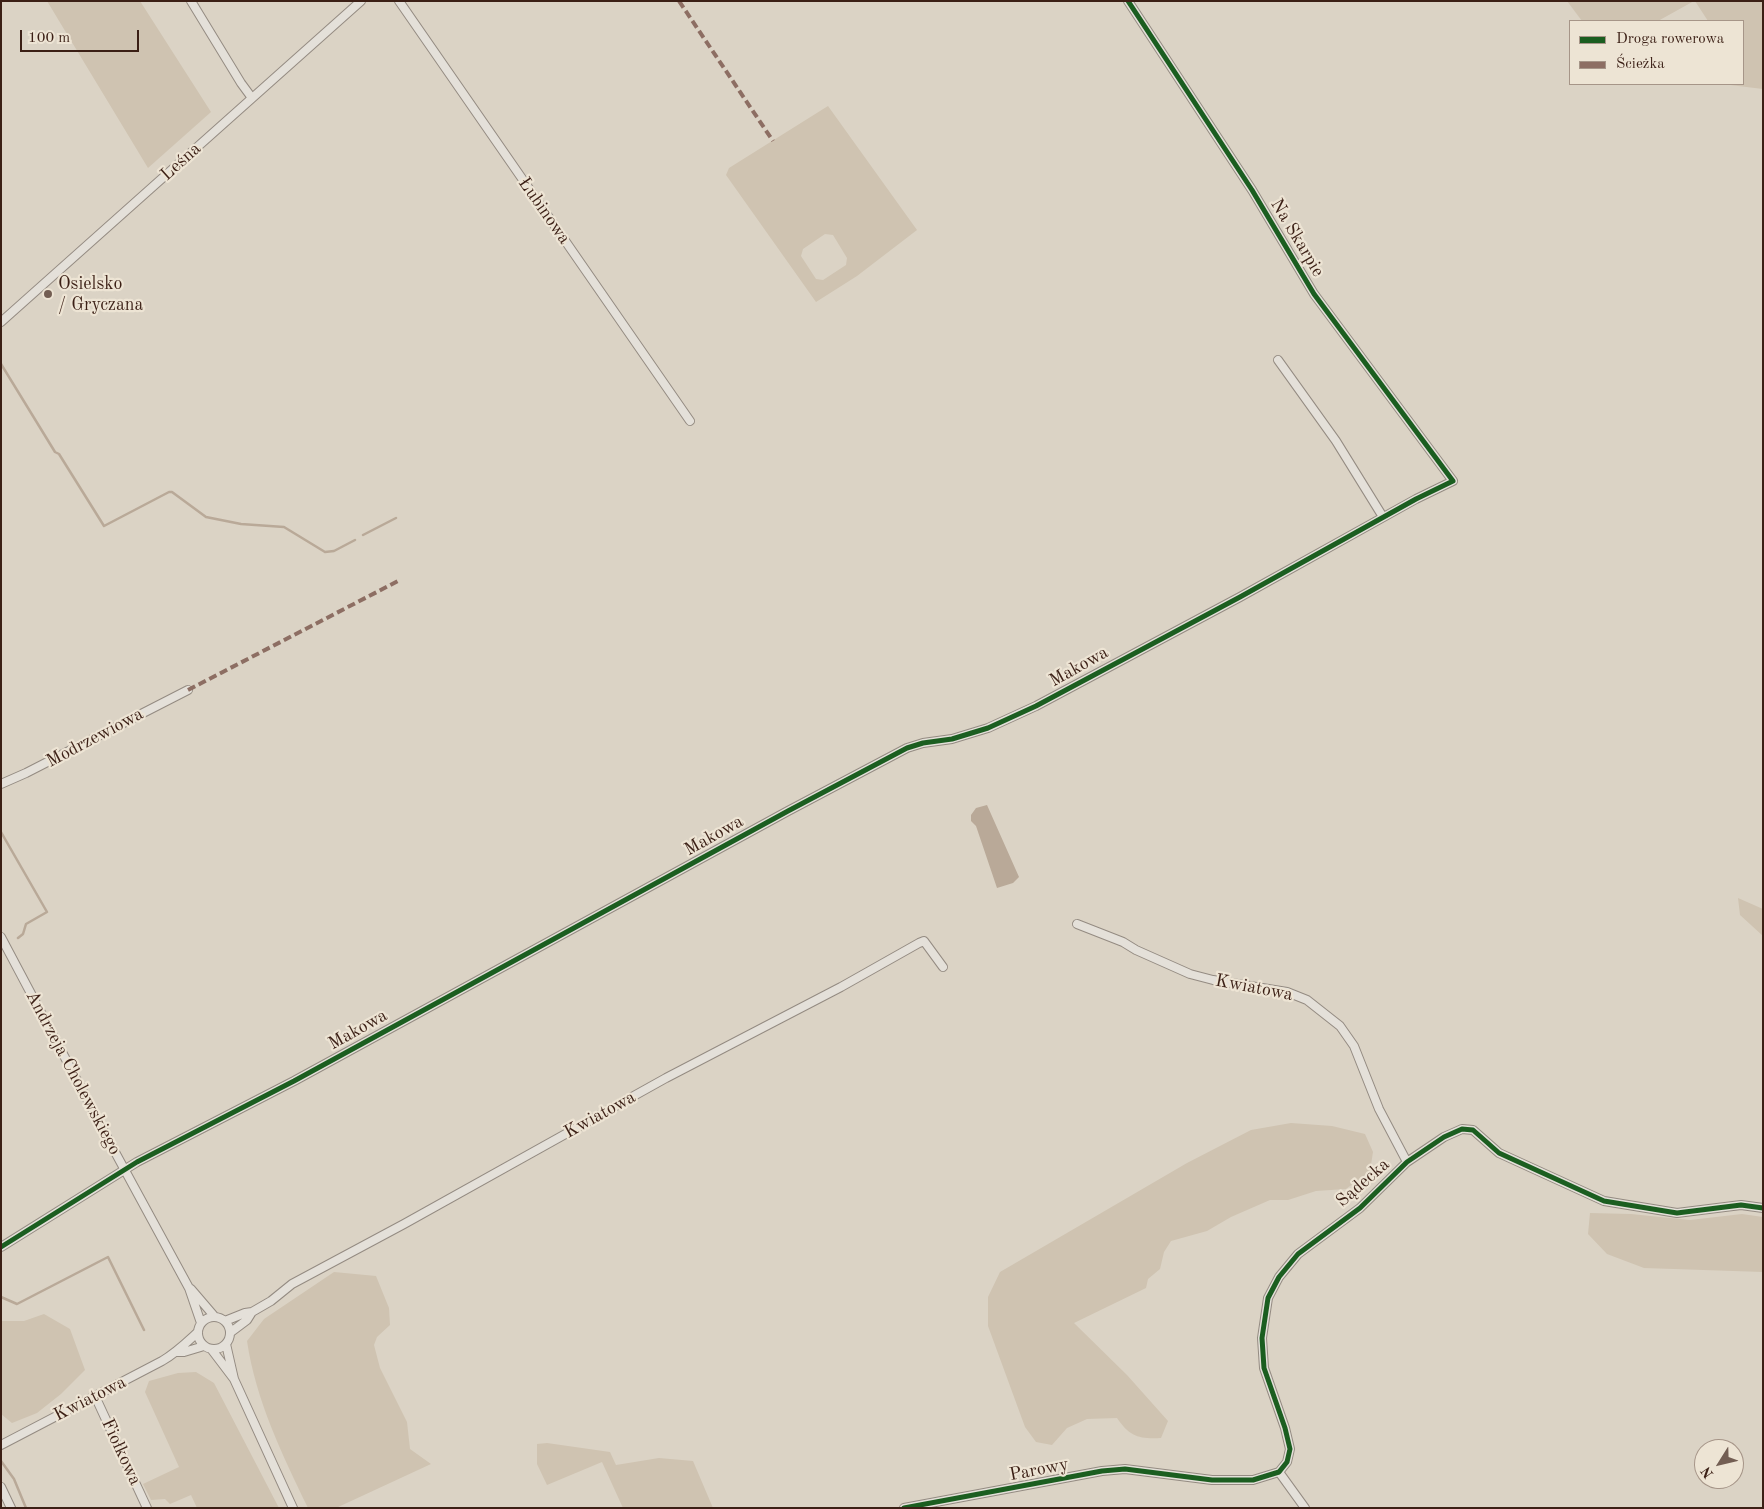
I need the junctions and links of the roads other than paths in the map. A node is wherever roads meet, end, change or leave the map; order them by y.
1 (191, 1) edge
2 (361, 1) edge
3 (399, 1) edge
4 (1128, 1) edge
5 (252, 98) junction
6 (1, 322) edge
7 (1278, 360) dead end
8 (690, 421) dead end
9 (1453, 480) joint
10 (1383, 517) junction
11 (188, 690) dead end
12 (1, 784) edge
13 (1077, 924) dead end
14 (1, 936) edge
15 (943, 967) dead end
16 (1407, 1162) junction
17 (124, 1170) junction
18 (1763, 1208) edge
19 (1, 1247) edge
20 (189, 1288) junction
21 (252, 1312) junction
22 (216, 1317) junction
23 (225, 1321) junction
24 (201, 1323) junction
25 (198, 1332) junction
26 (231, 1332) junction
27 (226, 1344) junction
28 (204, 1346) junction
29 (212, 1350) junction
30 (178, 1352) junction
31 (234, 1379) junction
32 (95, 1396) junction
33 (1, 1445) edge
34 (1279, 1472) junction
35 (1, 1487) edge
36 (11, 1508) edge
37 (147, 1508) edge
38 (293, 1508) edge
39 (904, 1508) edge
40 (1305, 1508) edge

1 - 5 street
2 - 5 street, Leśna
3 - 8 street, Łubinowa
4 - 9 street, Na Skarpie
5 - 6 street, Leśna
7 - 10 street
9 - 10 street, Makowa
10 - 17 street, Makowa
11 - 12 street, Modrzewiowa
13 - 16 street, Kwiatowa
14 - 17 street, Andrzeja Cholewskiego
15 - 21 street, Kwiatowa
16 - 18 street, Sądecka
16 - 34 street, Sądecka
17 - 19 street, Makowa
17 - 20 street, Andrzeja Cholewskiego
20 - 22 street, Andrzeja Cholewskiego
20 - 24 street, Andrzeja Cholewskiego
21 - 23 street, Kwiatowa
21 - 26 street, Kwiatowa
22 - 23 street
22 - 24 street
23 - 26 street
24 - 25 street
25 - 28 street
25 - 30 street, Kwiatowa
26 - 27 street
27 - 29 street
27 - 31 street
28 - 29 street
28 - 30 street, Kwiatowa
29 - 31 street
30 - 32 street, Kwiatowa
31 - 38 street
32 - 33 street, Kwiatowa
32 - 37 street, Fiołkowa
34 - 39 street, Parowy
34 - 40 street
35 - 36 street

